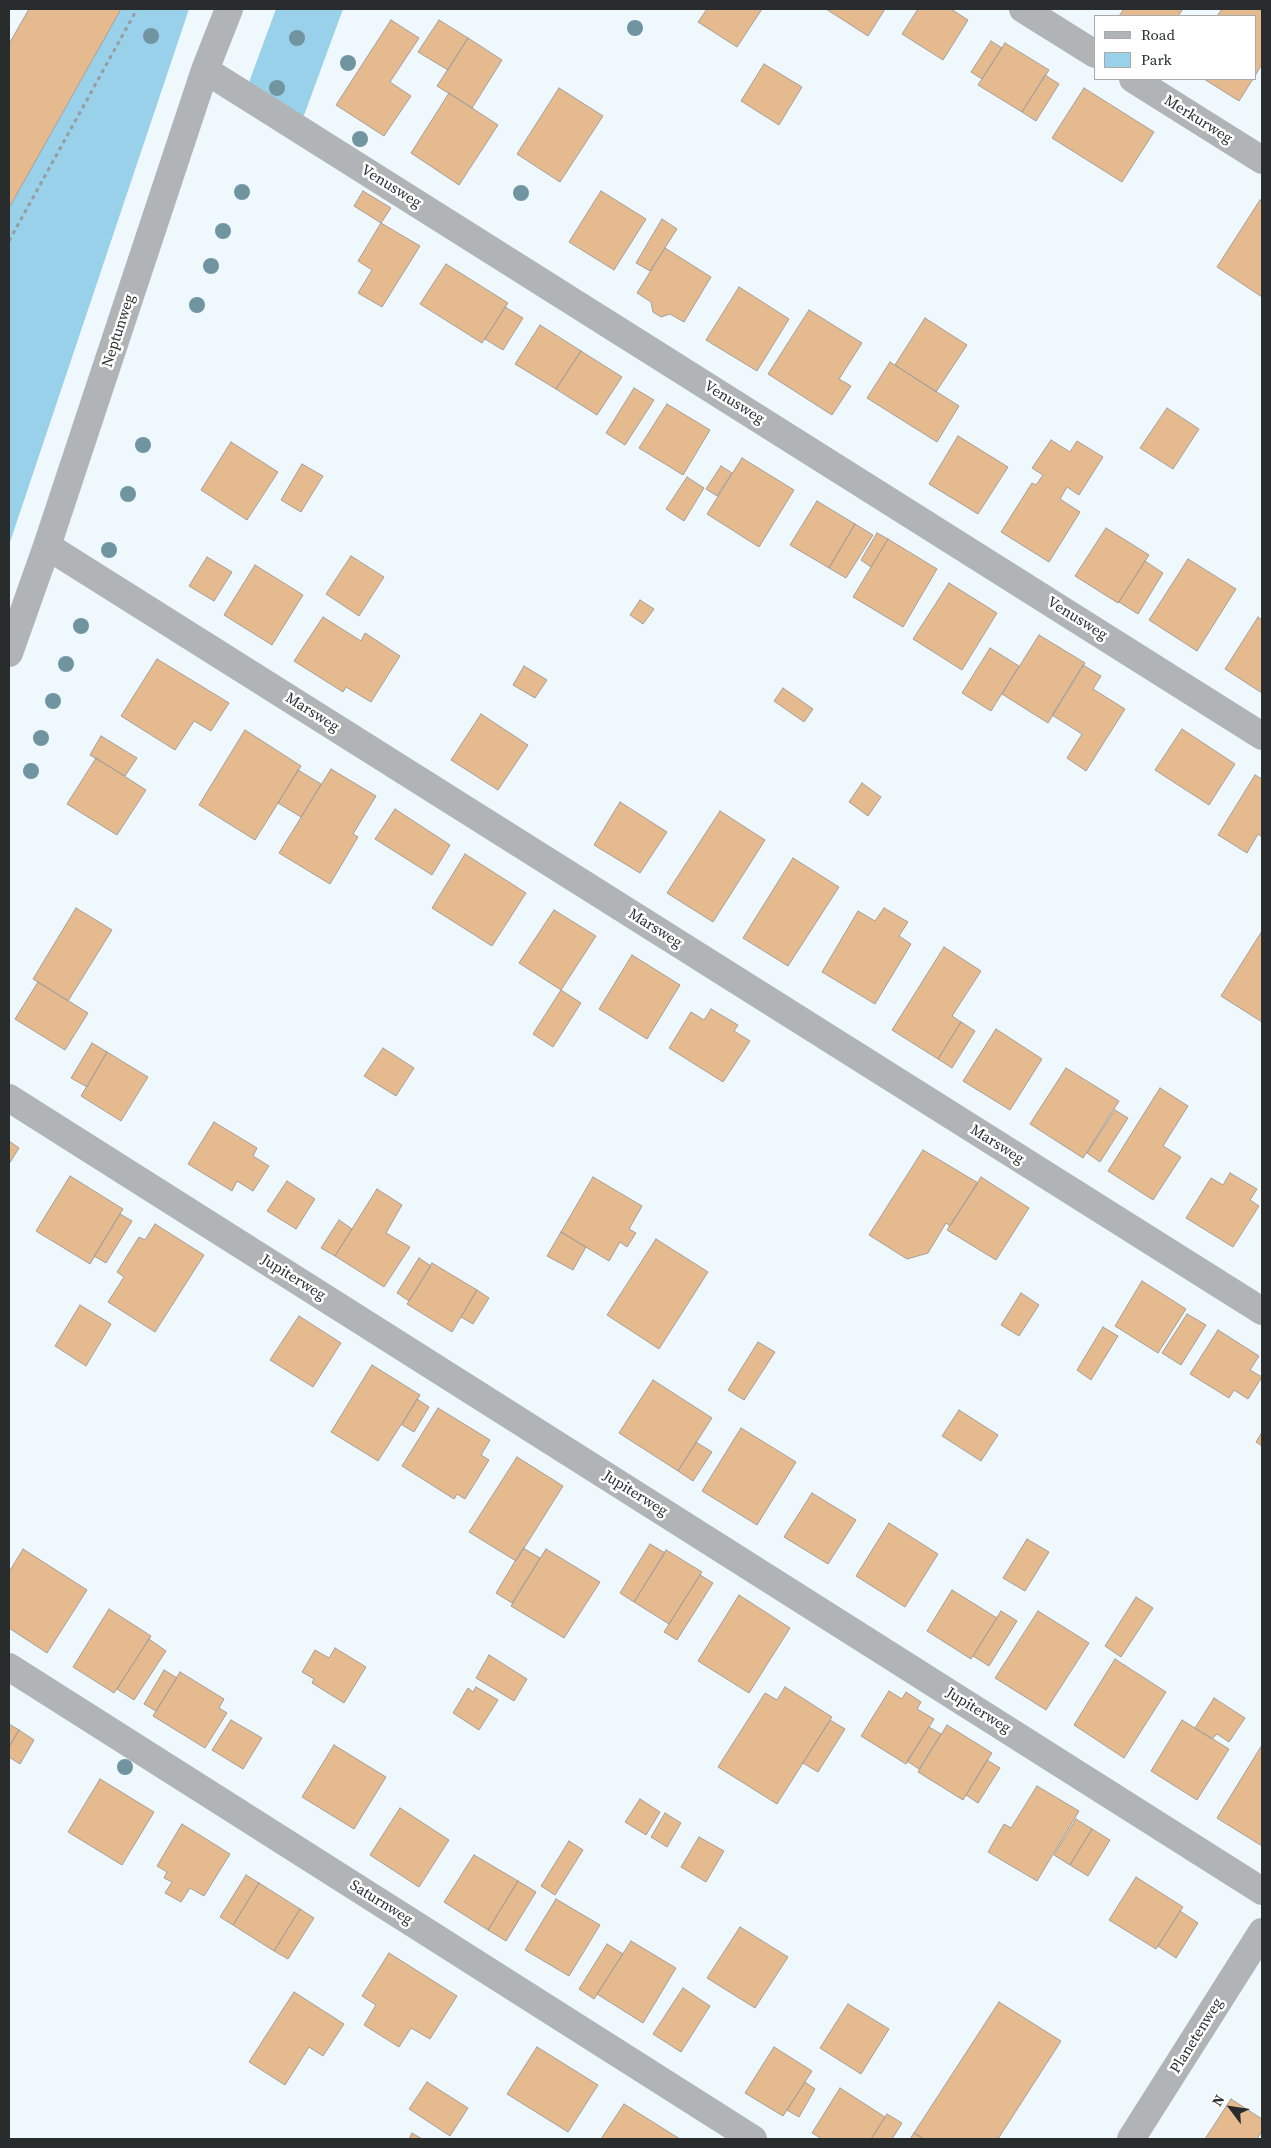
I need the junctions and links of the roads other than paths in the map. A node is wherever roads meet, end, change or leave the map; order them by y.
1 (229, 9) edge
2 (1023, 9) edge
3 (1094, 53) edge
4 (206, 70) junction
5 (1135, 80) edge
6 (1262, 160) edge
7 (47, 546) junction
8 (9, 653) edge
9 (1262, 736) edge
10 (9, 1098) edge
11 (1262, 1311) edge
12 (9, 1667) edge
13 (1262, 1891) edge
14 (1262, 1932) edge
15 (753, 2139) edge
16 (1131, 2139) edge

1 - 4 street, Neptunweg
2 - 3 street
4 - 7 street, Neptunweg
4 - 9 street, Venusweg
5 - 6 street, Merkurweg
7 - 8 street, Neptunweg
7 - 11 street, Marsweg
10 - 13 street, Jupiterweg
12 - 15 street, Saturnweg
14 - 16 street, Planetenweg

